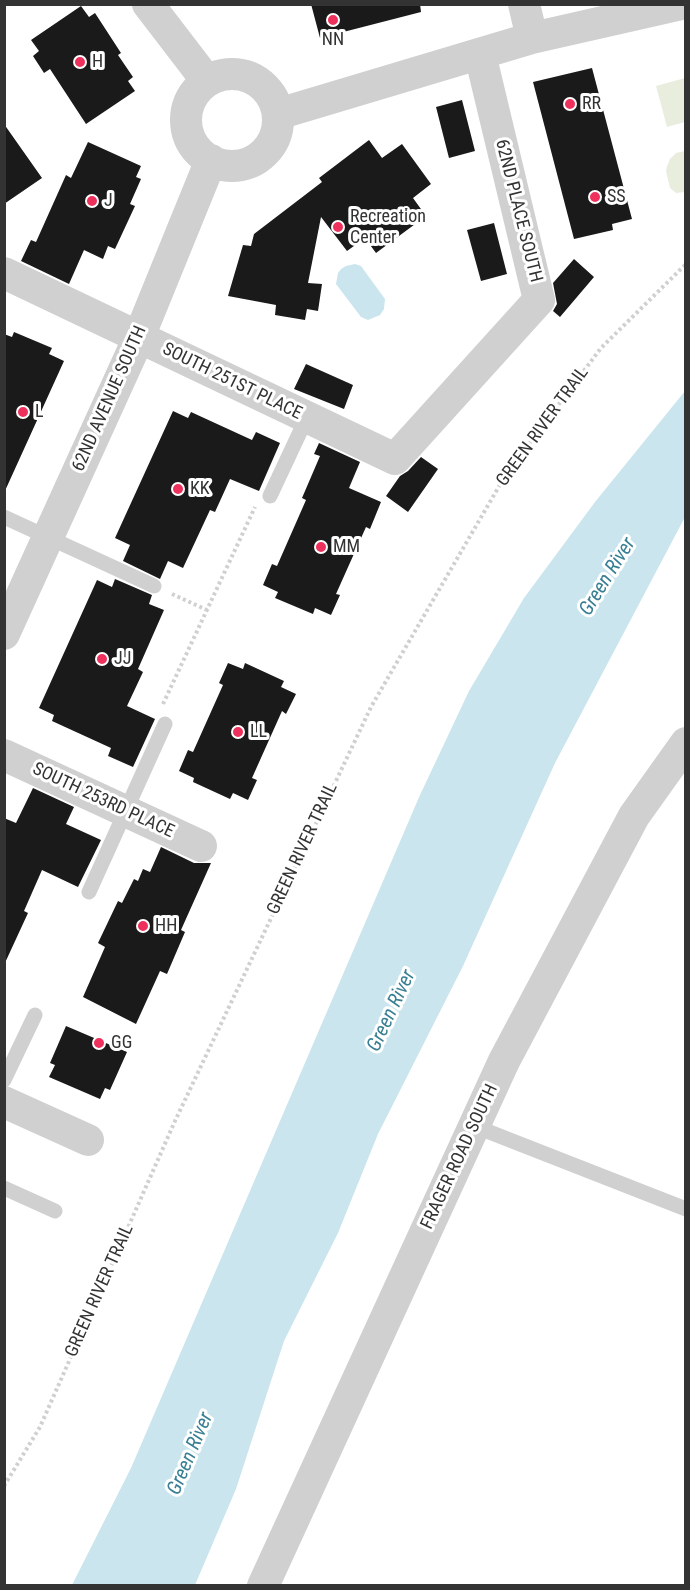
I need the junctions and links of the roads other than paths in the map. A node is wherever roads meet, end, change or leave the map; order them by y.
1 (148, 4) edge
2 (524, 4) edge
3 (682, 4) edge
4 (532, 38) junction
5 (480, 54) junction
6 (207, 81) junction
7 (279, 114) junction
8 (211, 160) junction
9 (4, 273) edge
10 (139, 337) junction
11 (307, 417) junction
12 (395, 459) joint
13 (270, 496) road end
14 (4, 517) edge
15 (48, 538) junction
16 (154, 586) road end
17 (4, 634) edge
18 (165, 724) road end
19 (686, 743) edge
20 (4, 755) edge
21 (126, 812) junction
22 (201, 846) dead end
23 (89, 892) dead end
24 (35, 1015) dead end
25 (4, 1080) edge
26 (4, 1102) edge
27 (474, 1126) junction
28 (88, 1140) dead end
29 (4, 1188) edge
30 (686, 1209) edge
31 (55, 1211) dead end
32 (263, 1586) edge

1 - 6 street
2 - 4 street
3 - 4 street
4 - 5 street
5 - 7 street
5 - 12 street, 62ND PLACE SOUTH
6 - 7 street
6 - 8 street
7 - 8 street
8 - 10 street, 62ND AVENUE SOUTH
9 - 10 street, SOUTH 251ST PLACE
10 - 11 street, SOUTH 251ST PLACE
10 - 15 street, 62ND AVENUE SOUTH
11 - 12 street, SOUTH 251ST PLACE
11 - 13 lane
14 - 15 lane
15 - 16 lane
15 - 17 street, 62ND AVENUE SOUTH
18 - 21 lane
19 - 27 street, FRAGER ROAD SOUTH
20 - 21 street, SOUTH 253RD PLACE
21 - 22 street, SOUTH 253RD PLACE
21 - 23 lane
24 - 25 lane
26 - 28 street
27 - 30 lane
27 - 32 street, FRAGER ROAD SOUTH
29 - 31 lane

